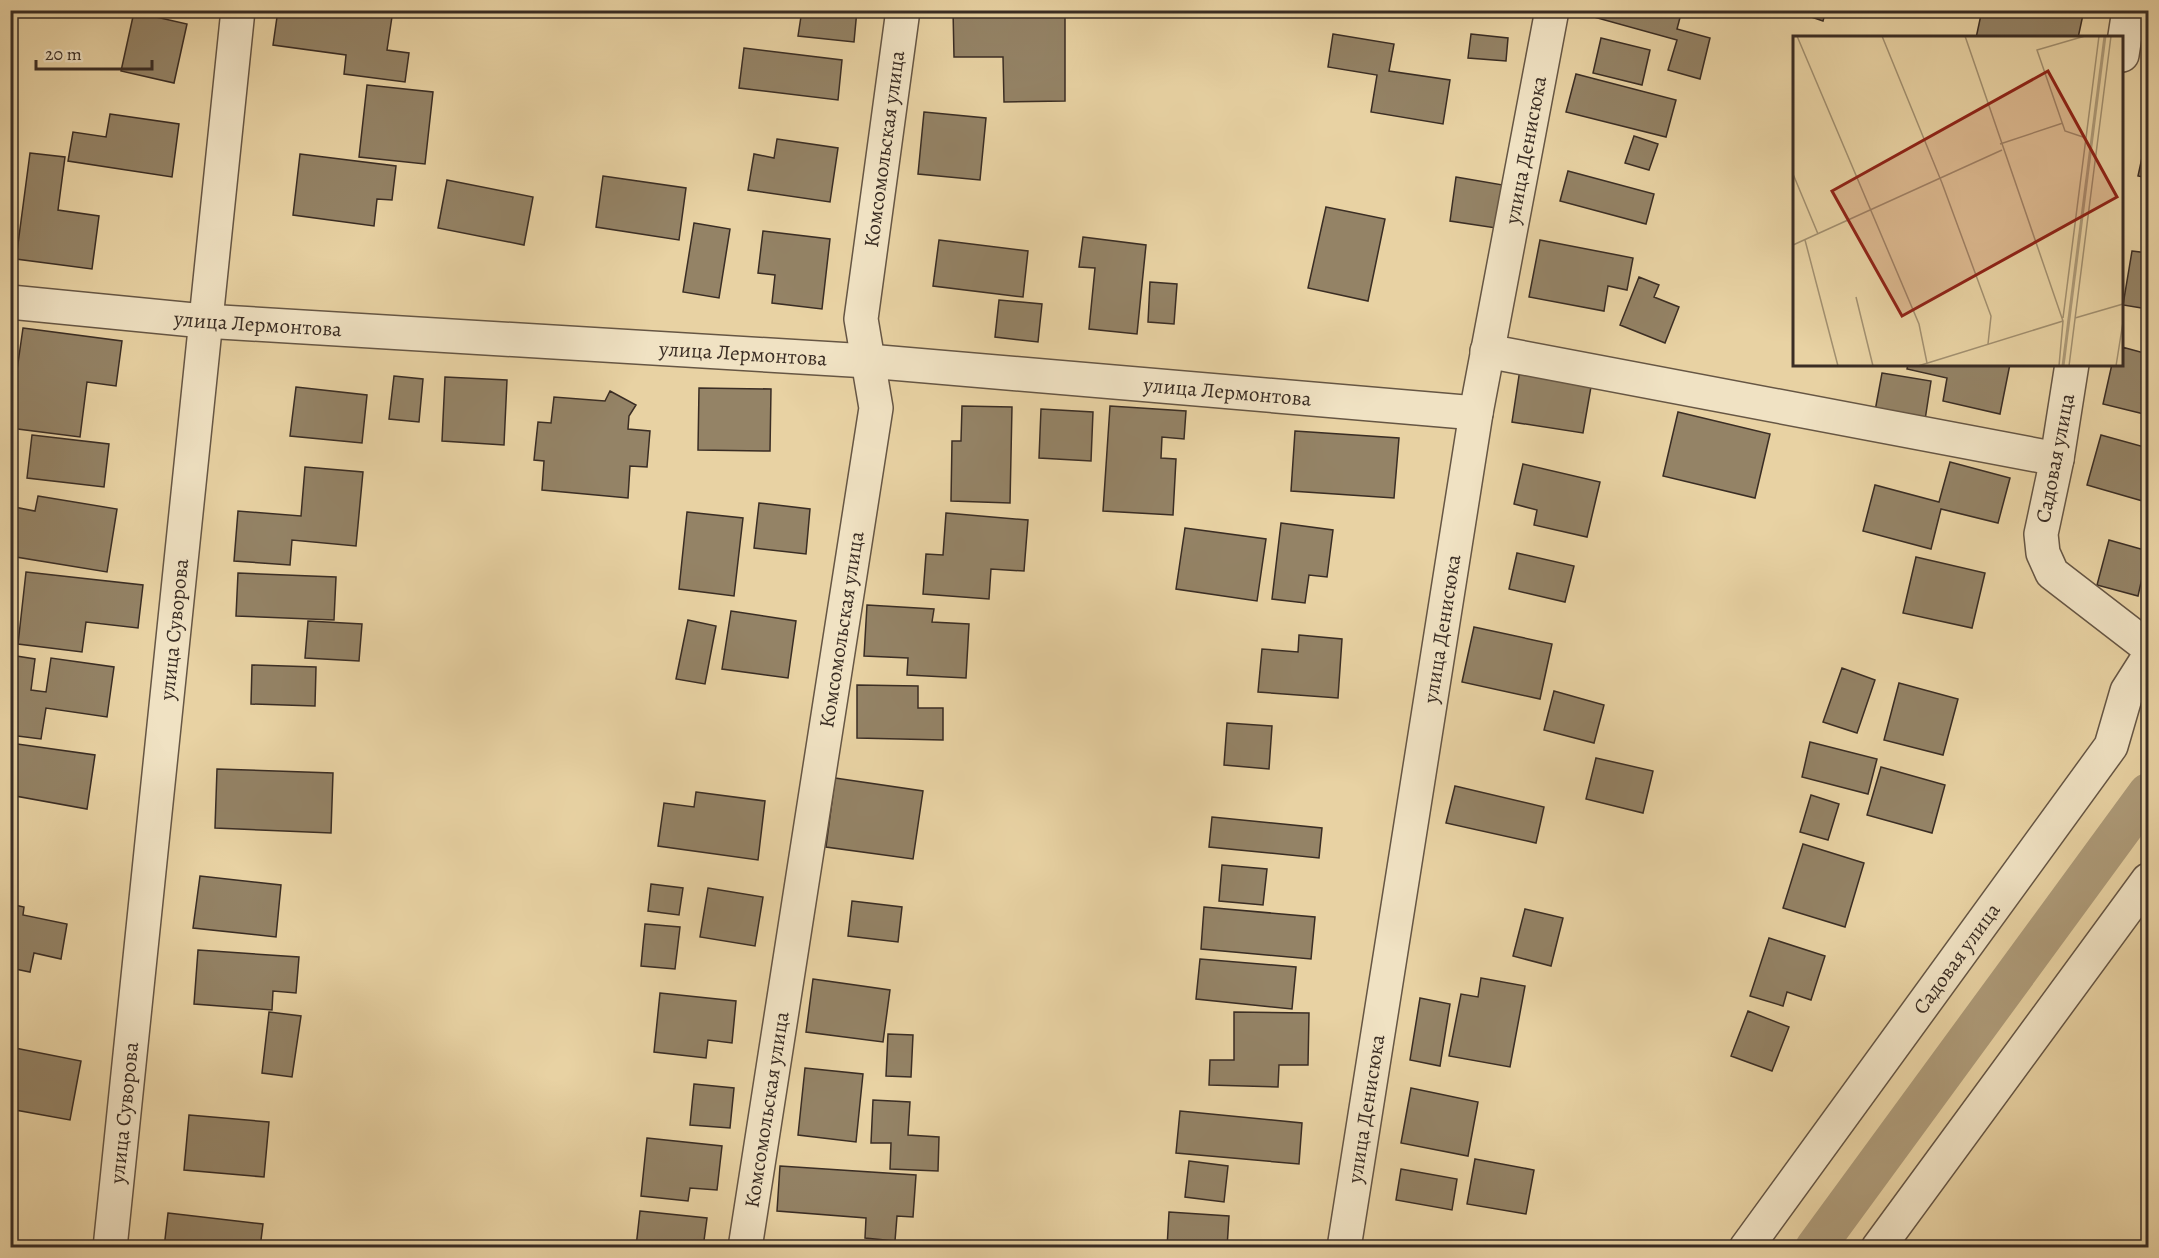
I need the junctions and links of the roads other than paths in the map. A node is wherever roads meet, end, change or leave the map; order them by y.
1 (238, 10) edge
2 (903, 10) edge
3 (1551, 10) edge
4 (2129, 10) edge
5 (2123, 44) edge
6 (10, 302) edge
7 (204, 321) junction
8 (1487, 351) junction
9 (868, 361) junction
10 (2072, 366) edge
11 (1476, 413) junction
12 (2057, 459) junction
13 (2148, 647) edge
14 (2148, 658) edge
15 (2148, 880) edge
16 (110, 1248) edge
17 (745, 1248) edge
18 (1344, 1248) edge
19 (1746, 1248) edge
20 (1878, 1248) edge

1 - 7 street, улица Суворова
2 - 9 street, Комсомольская улица
3 - 8 street, улица Денисюка
4 - 5 street
6 - 7 street, улица Лермонтова
7 - 9 street, улица Лермонтова
7 - 16 street, улица Суворова
8 - 11 street, улица Денисюка
8 - 12 street
9 - 11 street, улица Лермонтова
9 - 17 street, Комсомольская улица
10 - 12 street, Садовая улица
11 - 18 street, улица Денисюка
12 - 13 street, Садовая улица
14 - 19 street, Садовая улица
15 - 20 street

